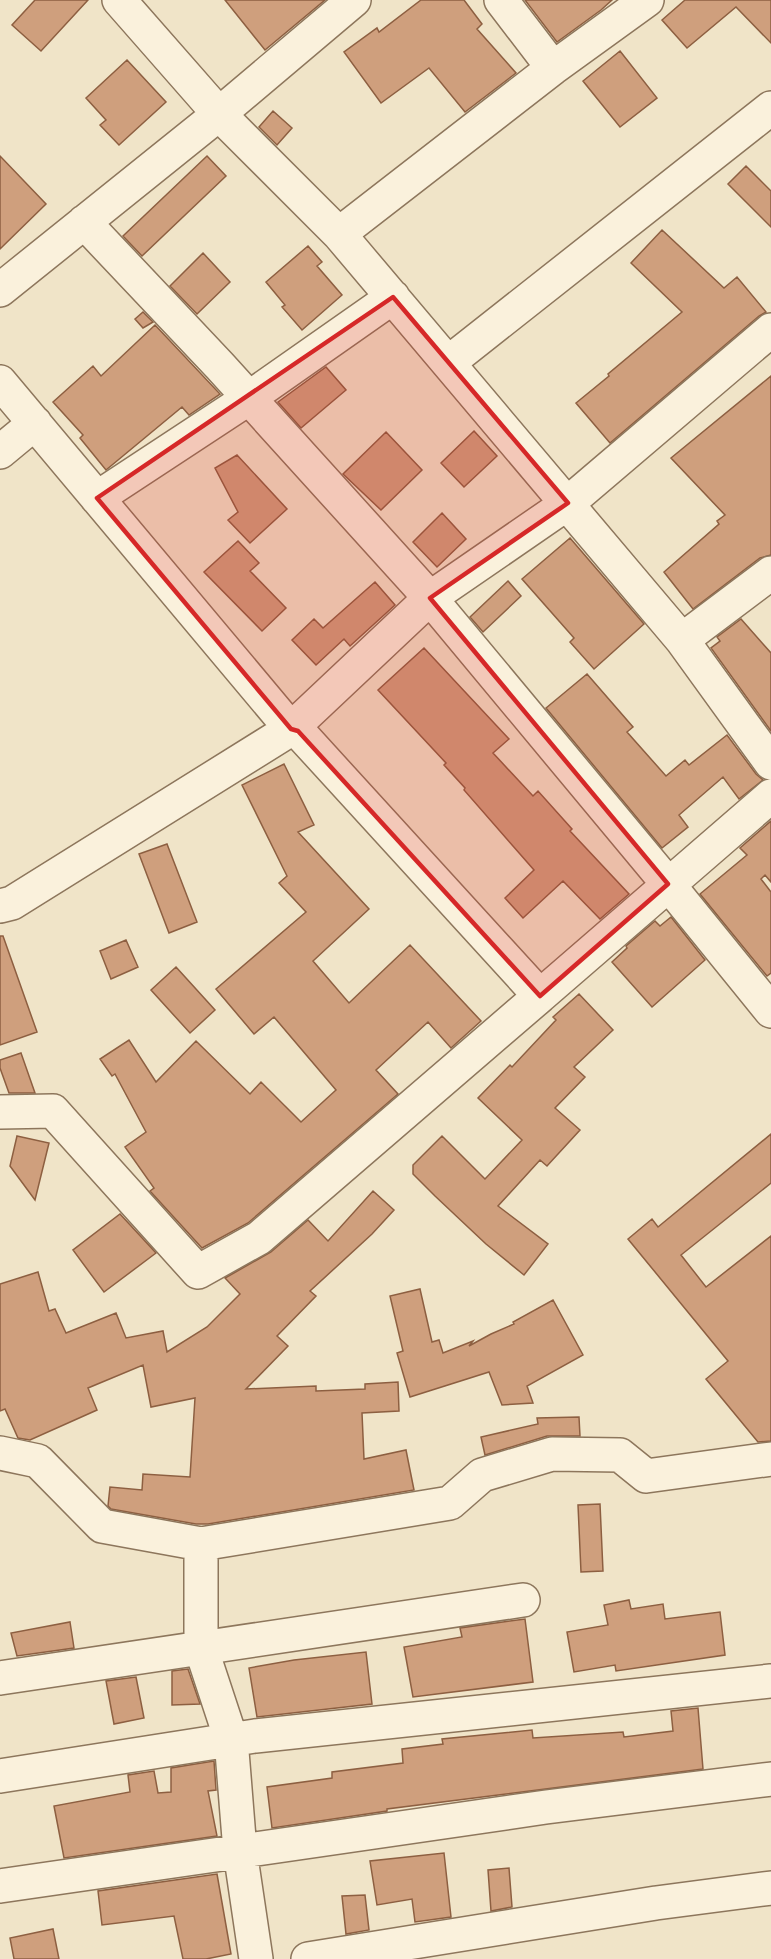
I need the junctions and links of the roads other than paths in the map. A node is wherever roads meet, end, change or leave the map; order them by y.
1 (119, 0) edge
2 (354, 0) edge
3 (501, 0) edge
4 (647, 0) edge
5 (553, 68) junction
6 (771, 108) edge
7 (219, 114) junction
8 (84, 222) junction
9 (339, 234) junction
10 (0, 290) edge
11 (393, 297) junction
12 (771, 330) edge
13 (448, 363) junction
14 (0, 382) edge
15 (249, 398) junction
16 (35, 423) junction
17 (0, 452) edge
18 (97, 498) junction
19 (568, 503) junction
20 (771, 573) edge
21 (430, 598) junction
22 (682, 640) junction
23 (291, 729) junction
24 (771, 763) edge
25 (771, 796) edge
26 (668, 884) junction
27 (0, 906) edge
28 (540, 996) junction
29 (771, 1011) edge
30 (0, 1112) edge
31 (0, 1453) edge
32 (771, 1459) edge
33 (201, 1544) junction
34 (523, 1600) dead end
35 (201, 1648) junction
36 (0, 1678) edge
37 (771, 1681) edge
38 (231, 1739) junction
39 (0, 1776) edge
40 (771, 1779) edge
41 (240, 1851) junction
42 (0, 1886) edge
43 (771, 1888) edge
44 (256, 1959) edge
45 (308, 1959) edge

1 - 7 street
2 - 7 street
3 - 5 street
4 - 5 street
5 - 9 street
6 - 13 street
7 - 8 street
7 - 9 street
8 - 10 street
8 - 15 street
9 - 11 street
11 - 13 street
11 - 15 street
12 - 19 street
13 - 19 street
14 - 16 street
15 - 18 street
15 - 21 street
16 - 17 street
16 - 18 street
18 - 23 street
19 - 21 street
19 - 22 street
20 - 22 street
21 - 23 street
21 - 26 street
22 - 24 street
23 - 27 street
23 - 28 street
25 - 26 street
26 - 28 street
26 - 29 street
28 - 30 street
31 - 33 street
32 - 33 street
33 - 35 street
34 - 35 street
35 - 36 street
35 - 38 street
37 - 38 street
38 - 39 street
38 - 41 street
40 - 41 street
41 - 42 street
41 - 44 street
43 - 45 street

